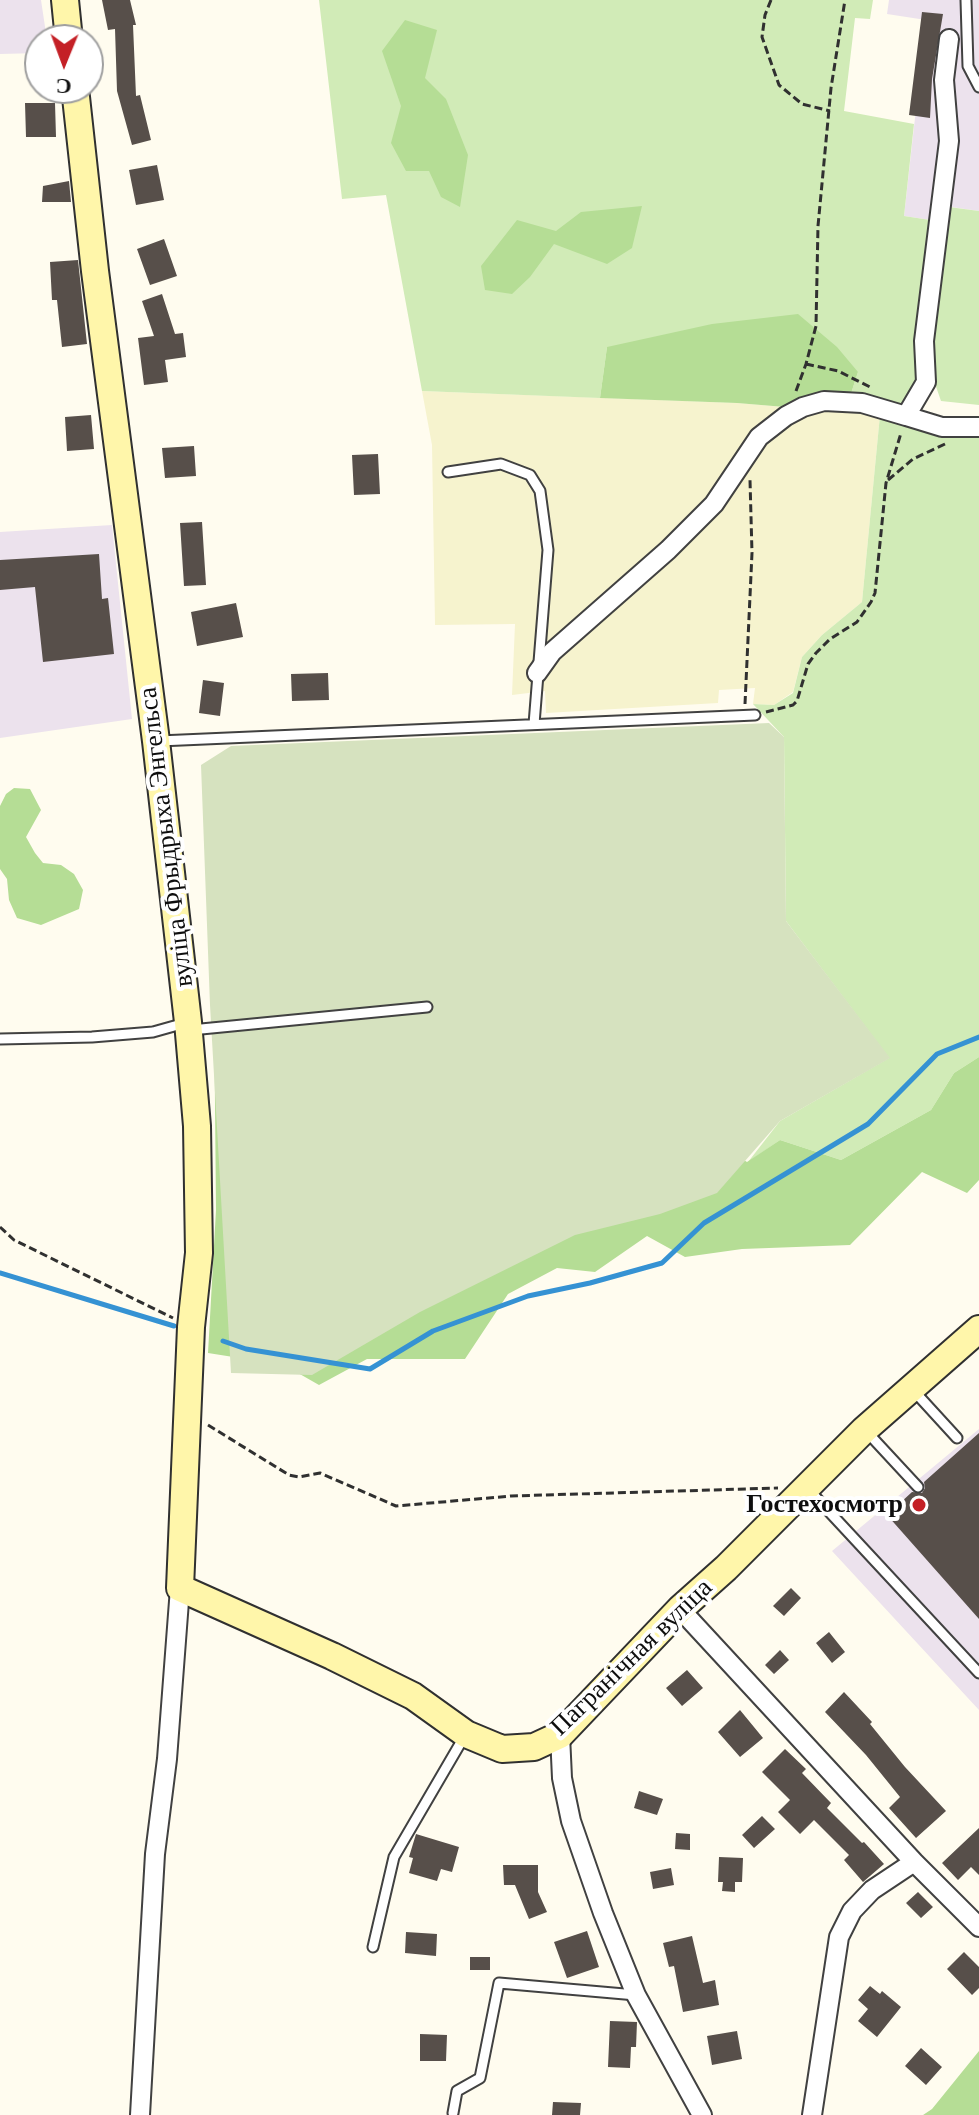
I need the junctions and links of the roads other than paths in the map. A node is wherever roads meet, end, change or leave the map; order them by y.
1 (65, 0) edge
2 (966, 0) edge
3 (67, 24) edge
4 (949, 39) dead end
5 (979, 87) edge
6 (77, 104) edge
7 (906, 416) junction
8 (978, 427) edge
9 (448, 472) dead end
10 (537, 673) junction
11 (750, 715) road end
12 (534, 724) junction
13 (156, 741) junction
14 (427, 1007) dead end
15 (189, 1026) junction
16 (0, 1039) edge
17 (979, 1329) edge
18 (912, 1388) junction
19 (864, 1430) junction
20 (957, 1438) dead end
21 (807, 1487) junction
22 (918, 1487) dead end
23 (180, 1588) junction
24 (680, 1609) junction
25 (979, 1673) edge
26 (466, 1734) junction
27 (560, 1735) junction
28 (914, 1862) junction
29 (979, 1927) edge
30 (373, 1947) dead end
31 (636, 1995) junction
32 (453, 2113) dead end
33 (140, 2115) edge
34 (702, 2115) edge
35 (812, 2115) edge

1 - 3 street
2 - 5 lane
4 - 7 street
6 - 13 street, вуліца Фрыдрыха Энгельса
7 - 8 street
7 - 10 street
9 - 10 lane
10 - 12 lane
11 - 12 lane
12 - 13 lane
13 - 15 street, вуліца Фрыдрыха Энгельса
14 - 15 lane
15 - 16 lane
15 - 23 street, вуліца Фрыдрыха Энгельса
17 - 18 street, Пагранічная вуліца
18 - 19 street, Пагранічная вуліца
18 - 20 lane
19 - 21 street, Пагранічная вуліца
19 - 22 lane
21 - 24 street, Пагранічная вуліца
21 - 25 lane
23 - 26 street, Пагранічная вуліца
23 - 33 street
24 - 27 street, Пагранічная вуліца
24 - 28 street
26 - 27 street, Пагранічная вуліца
26 - 30 lane
27 - 31 street
28 - 29 street
28 - 35 street
31 - 32 lane
31 - 34 street

